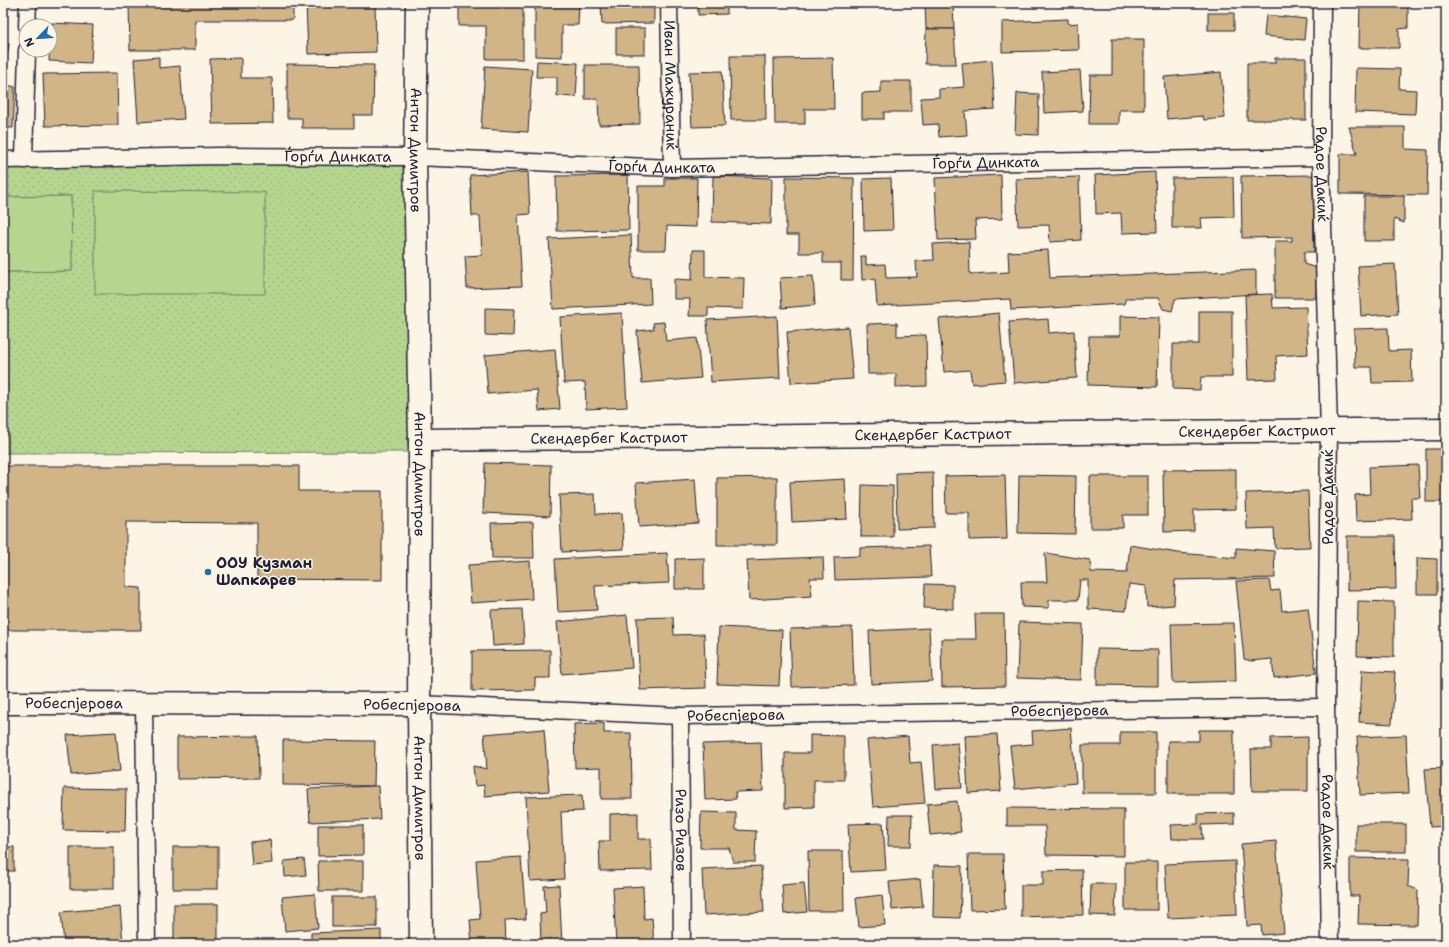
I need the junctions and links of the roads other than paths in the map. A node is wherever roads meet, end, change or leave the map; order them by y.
1 (28, 3) edge
2 (417, 3) edge
3 (669, 3) edge
4 (1322, 3) edge
5 (27, 18) edge
6 (27, 58) edge
7 (416, 157) junction
8 (1321, 157) junction
9 (3, 160) edge
10 (24, 160) junction
11 (672, 168) junction
12 (1446, 429) edge
13 (1329, 430) junction
14 (420, 440) junction
15 (3, 703) edge
16 (144, 703) junction
17 (419, 704) junction
18 (1326, 707) junction
19 (680, 716) junction
20 (147, 944) edge
21 (421, 944) edge
22 (682, 944) edge
23 (1330, 944) edge

1 - 5 lane
2 - 7 street, Антон Димитров
3 - 11 lane, Иван Мажураниќ
4 - 8 lane, Радое Дакиќ
6 - 10 lane
7 - 10 lane, Ѓорѓи Динката
7 - 11 lane, Ѓорѓи Динката
7 - 14 street, Антон Димитров
8 - 11 lane, Ѓорѓи Динката
8 - 13 lane, Радое Дакиќ
9 - 10 lane, Ѓорѓи Динката
12 - 13 street, Скендербег Кастриот
13 - 14 street, Скендербег Кастриот
13 - 18 lane, Радое Дакиќ
14 - 17 street, Антон Димитров
15 - 16 street, Робеспјерова
16 - 17 street, Робеспјерова
16 - 20 lane, Робеспјерова
17 - 19 lane, Робеспјерова
17 - 21 street, Антон Димитров
18 - 19 lane, Робеспјерова
18 - 23 lane, Радое Дакиќ
19 - 22 lane, Ризо Ризов

